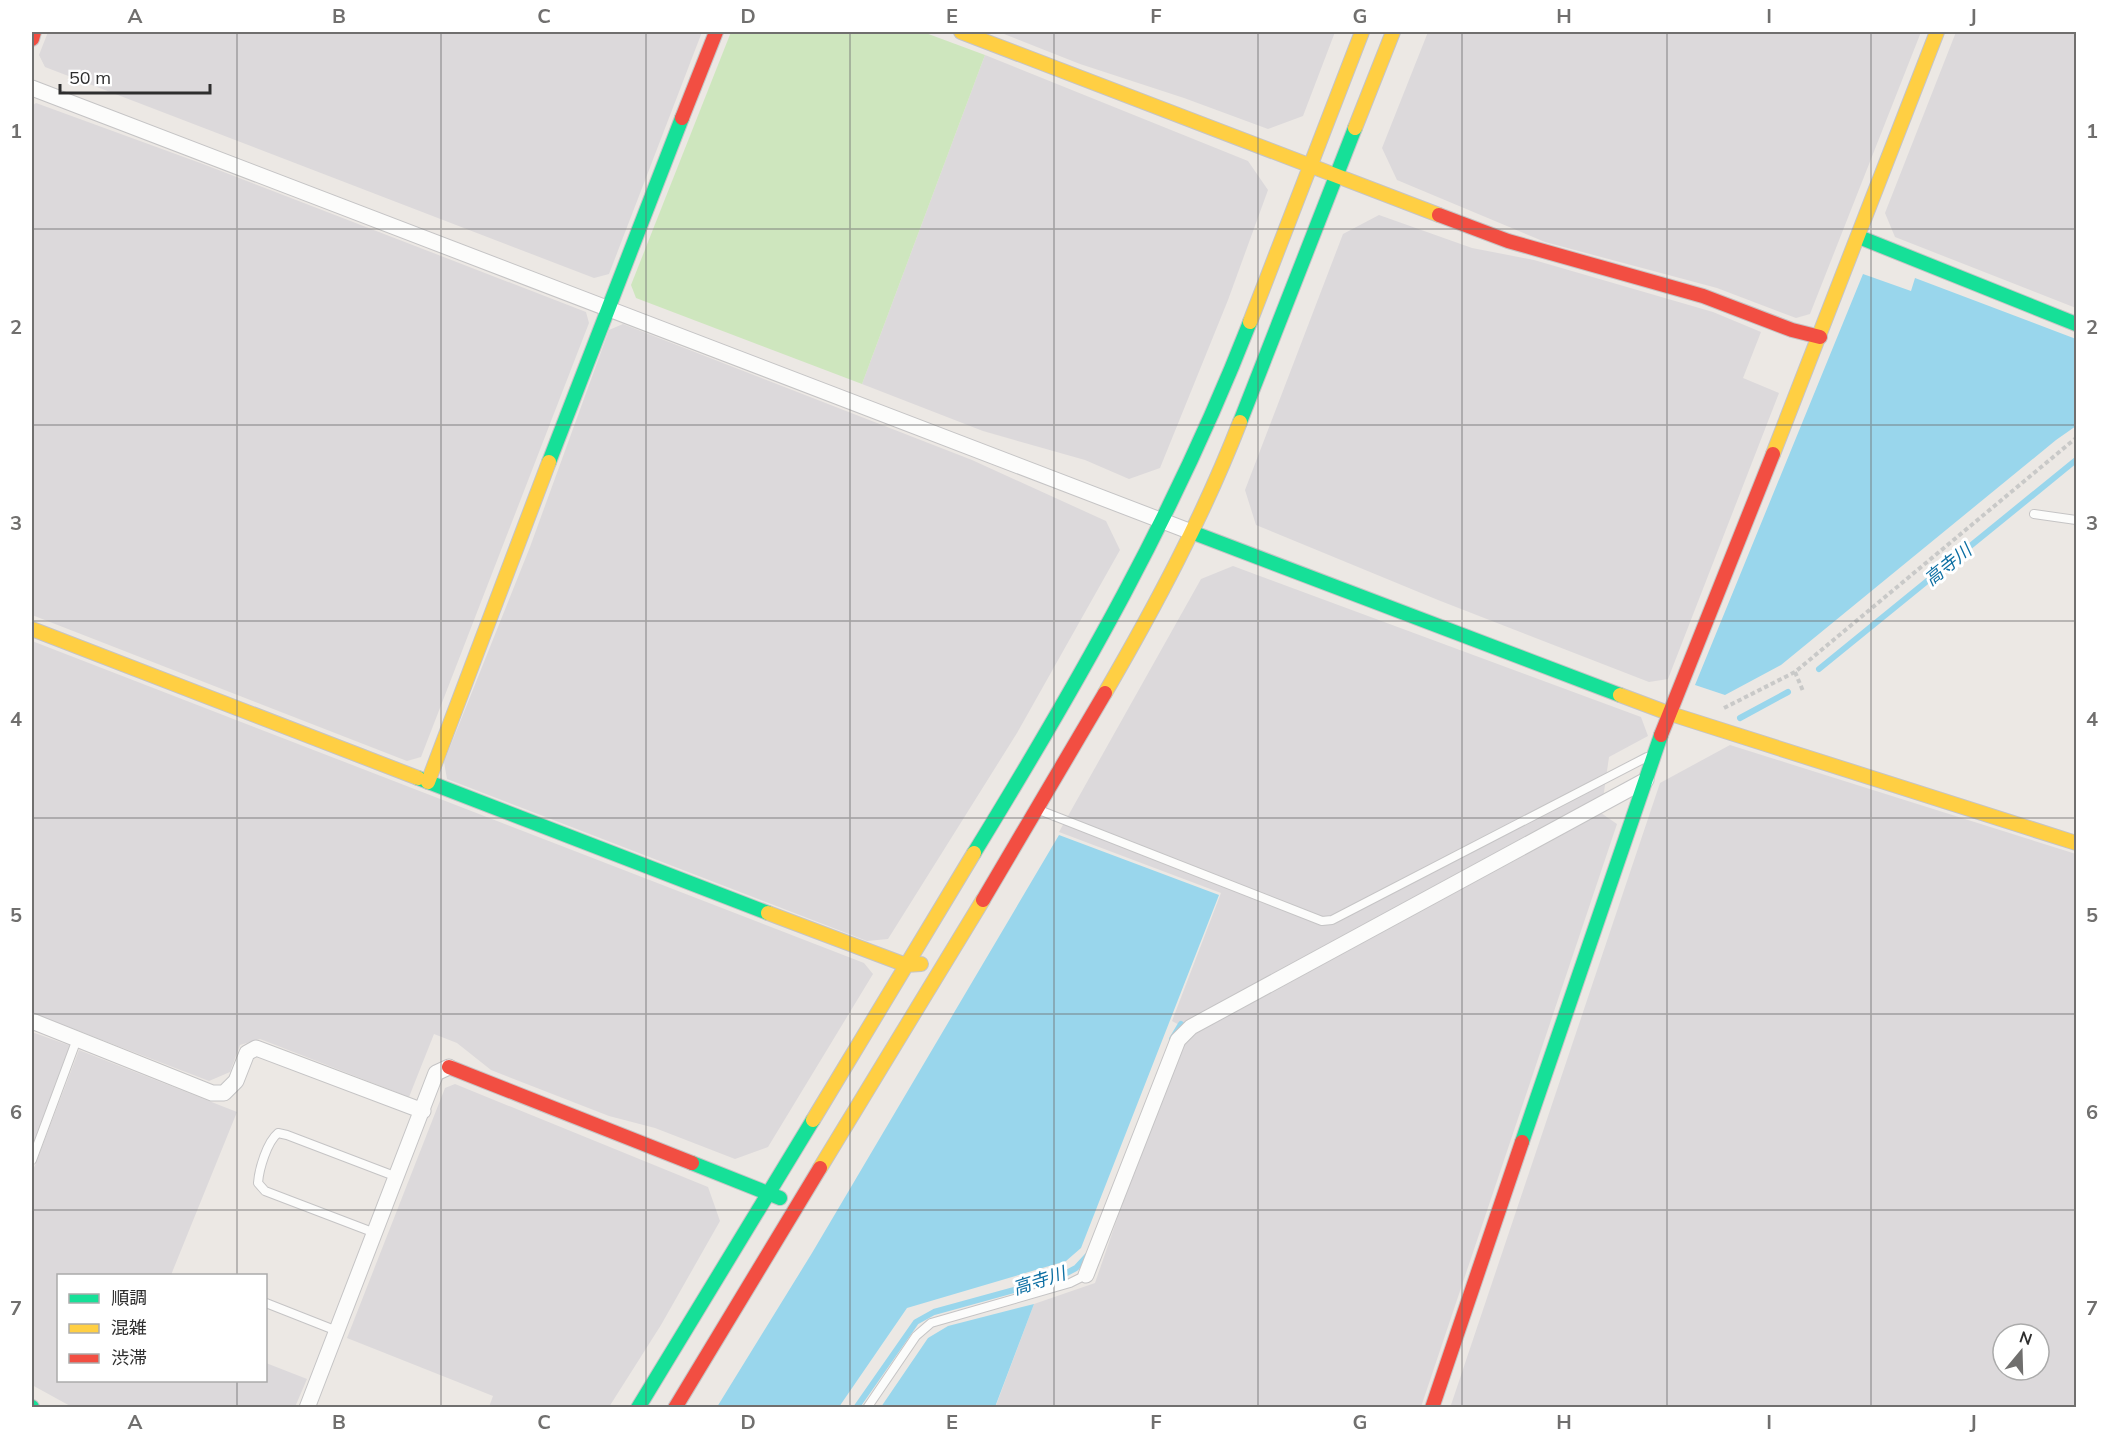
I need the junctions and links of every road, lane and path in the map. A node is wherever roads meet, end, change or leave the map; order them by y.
1 (34, 32) edge
2 (716, 32) edge
3 (961, 32) edge
4 (1362, 32) edge
5 (1393, 32) edge
6 (1937, 32) edge
7 (32, 39) edge
8 (32, 88) edge
9 (1311, 165) junction
10 (1337, 175) junction
11 (1859, 237) junction
12 (607, 307) junction
13 (2076, 324) edge
14 (1820, 337) junction
15 (2076, 438) edge
16 (2034, 514) dead end
17 (2076, 519) edge
18 (1162, 522) junction
19 (1194, 533) junction
20 (32, 629) edge
21 (1795, 672) junction
22 (1803, 691) dead end
23 (1719, 710) dead end
24 (1668, 713) junction
25 (1655, 753) junction
26 (1646, 780) junction
27 (428, 782) junction
28 (1037, 810) junction
29 (2076, 843) edge
30 (953, 947) junction
31 (906, 965) junction
32 (910, 1021) junction
33 (32, 1022) edge
34 (77, 1039) junction
35 (449, 1067) joint
36 (423, 1111) junction
37 (32, 1160) edge
38 (397, 1177) junction
39 (768, 1193) junction
40 (796, 1204) junction
41 (375, 1233) junction
42 (1086, 1275) joint
43 (267, 1303) edge
44 (337, 1331) junction
45 (307, 1407) edge
46 (638, 1407) edge
47 (675, 1407) edge
48 (867, 1407) edge
49 (1432, 1407) edge

1 - 7 street
2 - 12 street
3 - 9 street
4 - 9 street
5 - 10 street
6 - 11 street
8 - 12 street
9 - 10 street
9 - 18 street
10 - 14 street
10 - 19 street
11 - 13 street
11 - 14 street
12 - 18 street
12 - 27 street
14 - 24 street
15 - 21 path
16 - 17 lane
18 - 19 street
18 - 31 street
19 - 24 street
19 - 28 street
20 - 27 street
21 - 22 path
21 - 23 path
24 - 25 street
24 - 29 street
25 - 26 street
25 - 28 lane
26 - 42 street
26 - 49 street
27 - 31 street
28 - 30 street
30 - 31 street
30 - 32 street
31 - 32 street
31 - 39 street
32 - 40 street
33 - 34 street
34 - 36 street
34 - 37 lane
35 - 36 street
35 - 39 street
36 - 38 street
38 - 41 street
38 - 41 lane
39 - 40 street
39 - 46 street
40 - 47 street
41 - 44 street
42 - 48 lane
43 - 44 lane
44 - 45 street

